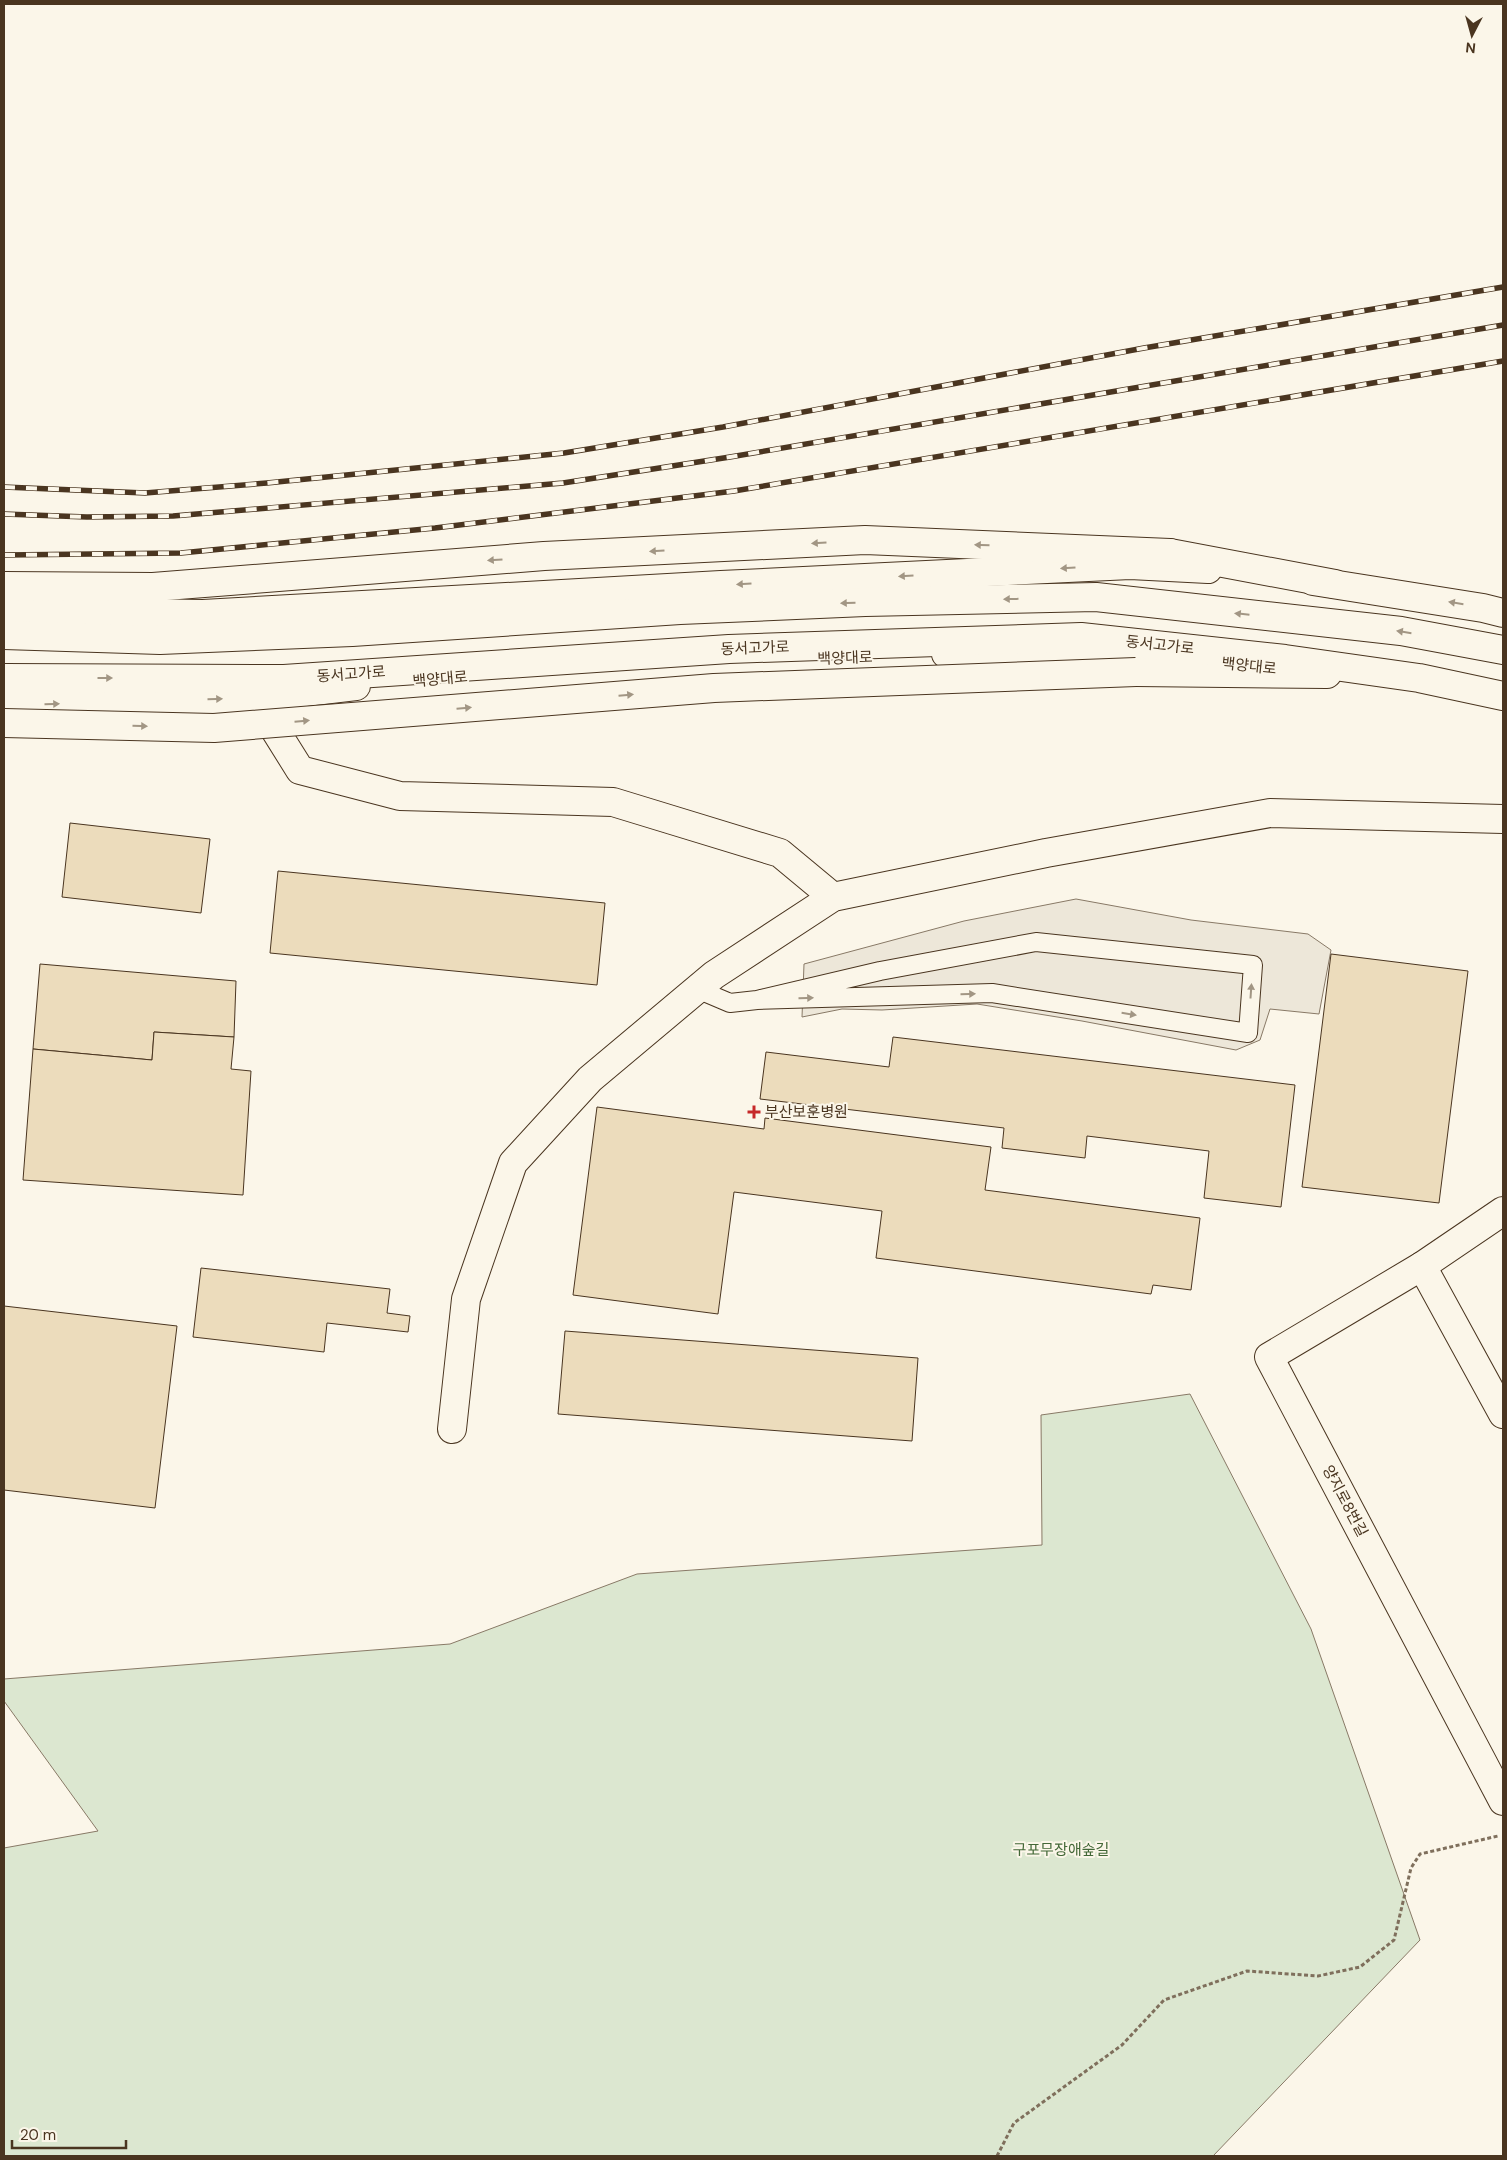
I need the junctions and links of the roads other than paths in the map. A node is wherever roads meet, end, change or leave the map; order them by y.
1 (1334, 584) junction
2 (4, 586) edge
3 (4, 611) edge
4 (1503, 613) edge
5 (4, 635) edge
6 (1503, 650) edge
7 (1327, 674) junction
8 (4, 678) edge
9 (1503, 696) edge
10 (255, 698) junction
11 (4, 706) edge
12 (1503, 708) edge
13 (4, 723) edge
14 (1503, 819) edge
15 (833, 897) junction
16 (697, 990) junction
17 (757, 1000) junction
18 (1503, 1210) edge
19 (1422, 1266) junction
20 (1503, 1414) edge
21 (452, 1429) dead end
22 (1503, 1801) edge

1 -> 2 main road
1 -> 3 main road
4 -> 1 main road
6 -> 5 main road
7 - 10 main road, 백양대로
7 - 12 main road, 백양대로
13 -> 7 main road, bridge
8 -> 9 main road, 동서고가로
11 -> 10 main road, 백양대로
10 - 15 main road
14 - 15 main road
15 - 16 main road
16 - 17 lane
16 - 21 main road
17 -> 17 lane
18 - 19 main road, 양지로8번길
19 - 20 main road
19 - 22 main road, 양지로8번길

